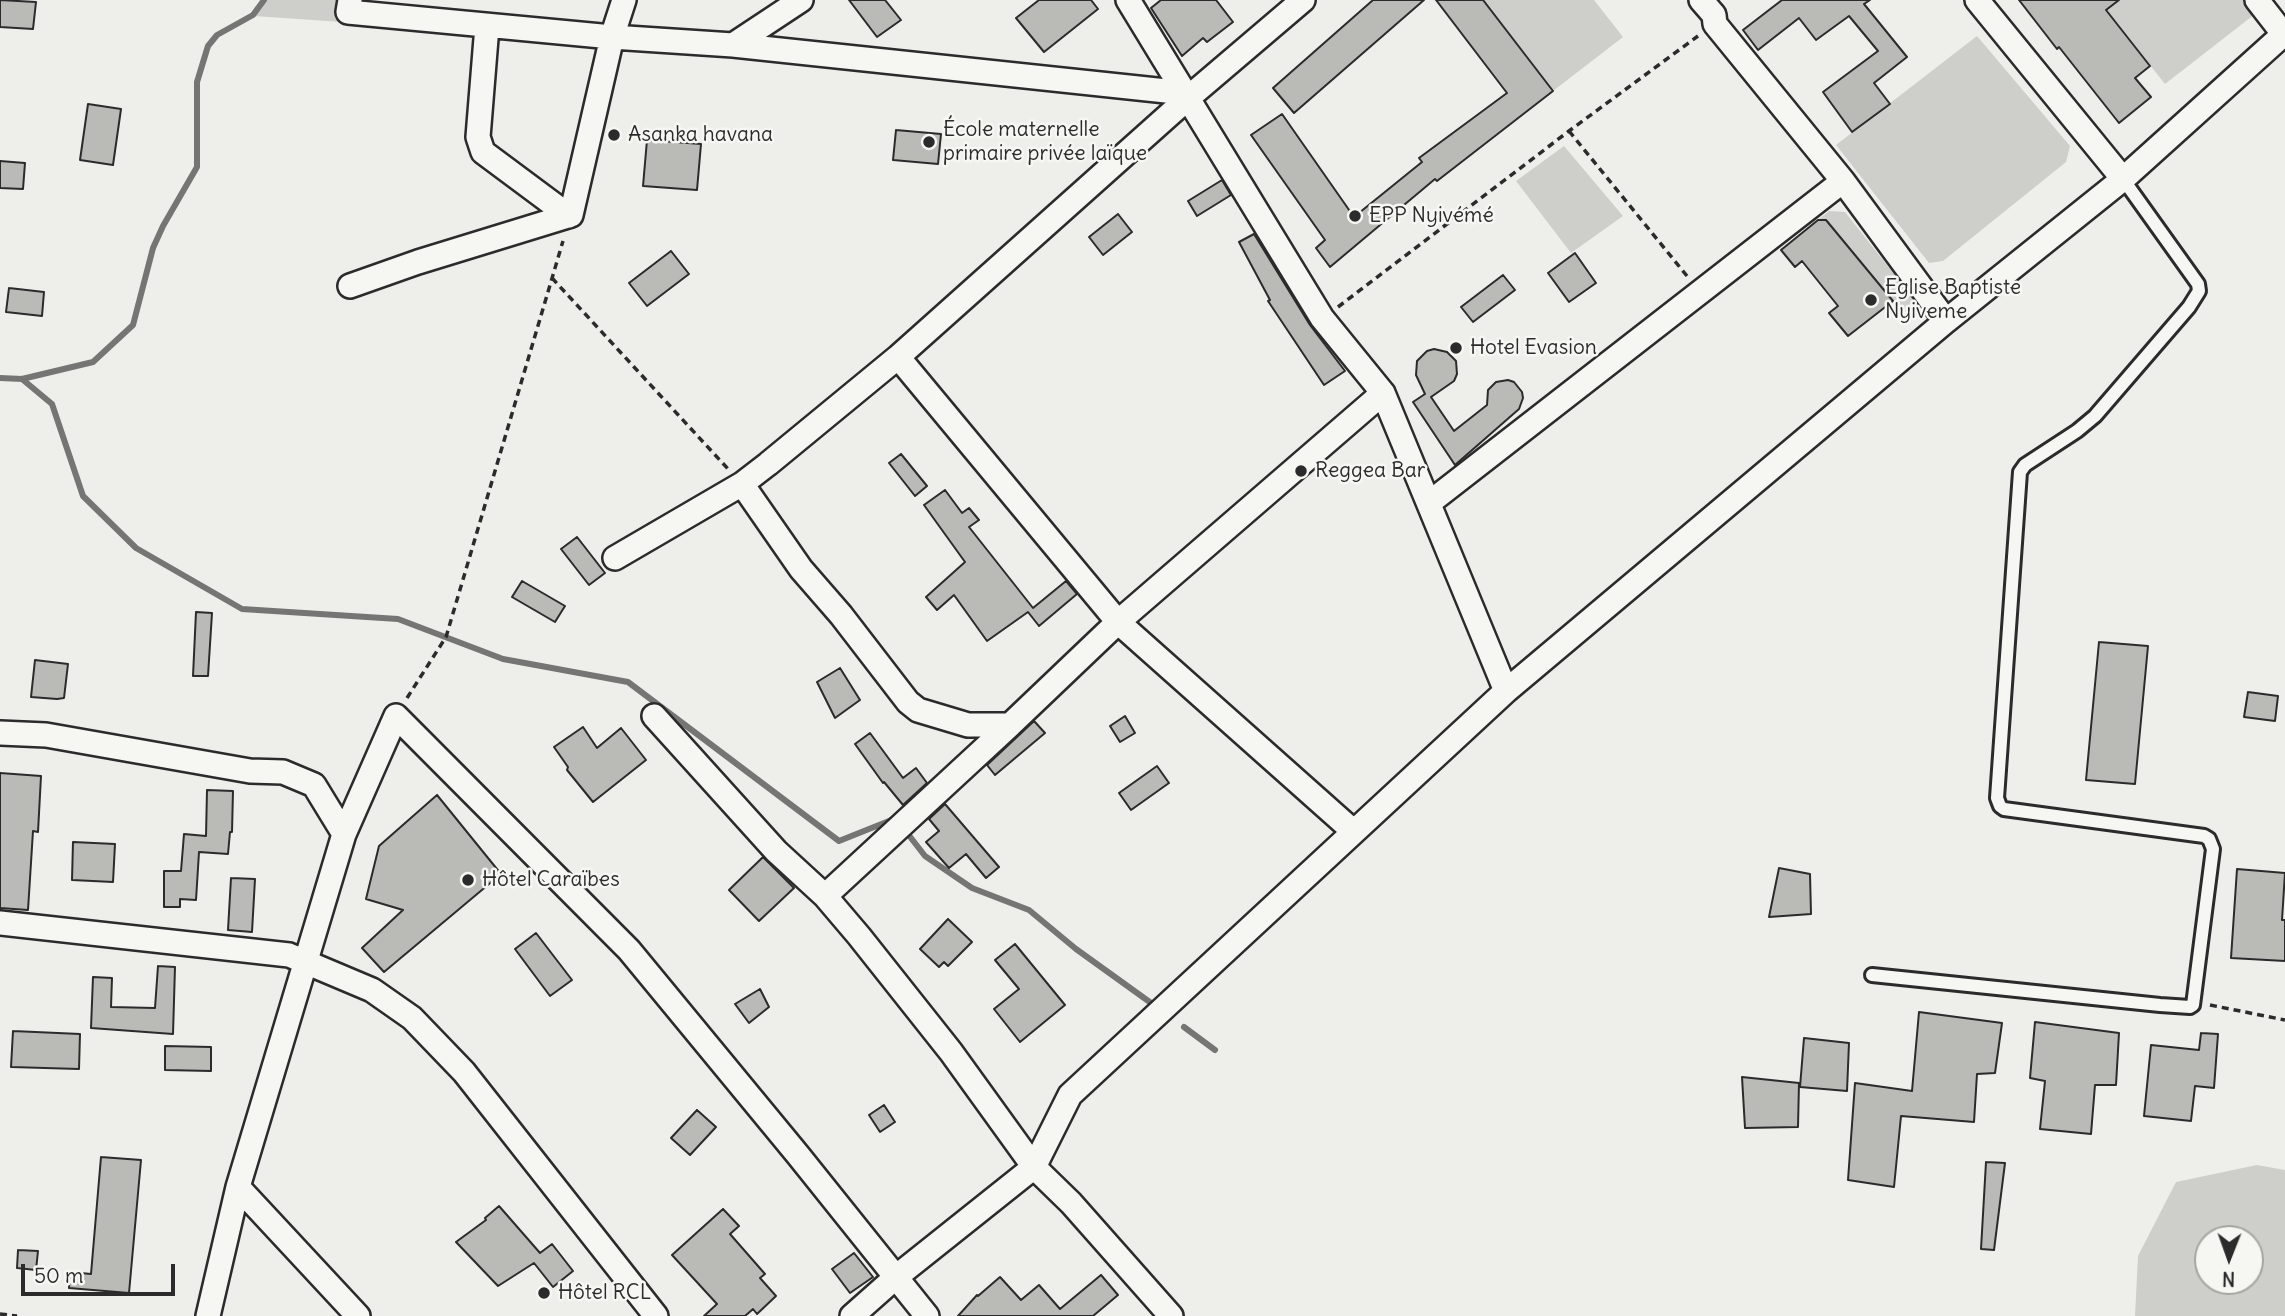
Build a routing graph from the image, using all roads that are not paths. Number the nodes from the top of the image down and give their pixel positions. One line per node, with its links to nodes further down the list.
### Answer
1 (350, 0): 10 (street)
2 (624, 0): 11 (street)
3 (801, 0): 12 (street)
4 (1128, 0): 13 (street)
5 (1303, 0): 13 (street)
6 (1701, 0): 15 (street)
7 (1977, 0): 14 (street)
8 (2257, 0): 9 (street)
9 (2282, 22): 14 (street)
10 (488, 26): 11 (street); 16 (street)
11 (612, 37): 12 (street); 16 (street)
12 (733, 45): 13 (street)
13 (1186, 96): 19 (street); 20 (street)
14 (2123, 179): 18 (street); 34 (lane)
15 (1843, 181): 18 (street); 22 (street)
16 (570, 216): 17 (street)
17 (350, 286)
18 (1946, 321): 25 (street)
19 (898, 357): 21 (street); 24 (street)
20 (1383, 393): 22 (street); 24 (street)
21 (742, 484): 23 (street); 27 (street)
22 (1429, 503): 25 (street)
23 (615, 558)
24 (1118, 622): 27 (street); 29 (street)
25 (1506, 691): 29 (street)
26 (654, 716): 31 (street)
27 (1010, 725): 31 (street)
28 (0, 733): 30 (street)
29 (1353, 831): 35 (street)
30 (344, 834): 33 (street); 37 (street)
31 (825, 896): 35 (street)
32 (0, 923): 33 (street)
33 (306, 962): 36 (street); 40 (street)
34 (1872, 975)
35 (1034, 1167): 37 (street); 43 (street)
36 (238, 1187): 38 (street); 39 (street)
37 (896, 1277): 41 (street); 42 (street)
38 (208, 1316)
39 (358, 1316)
40 (656, 1316)
41 (852, 1316)
42 (927, 1316)
43 (1171, 1316)

